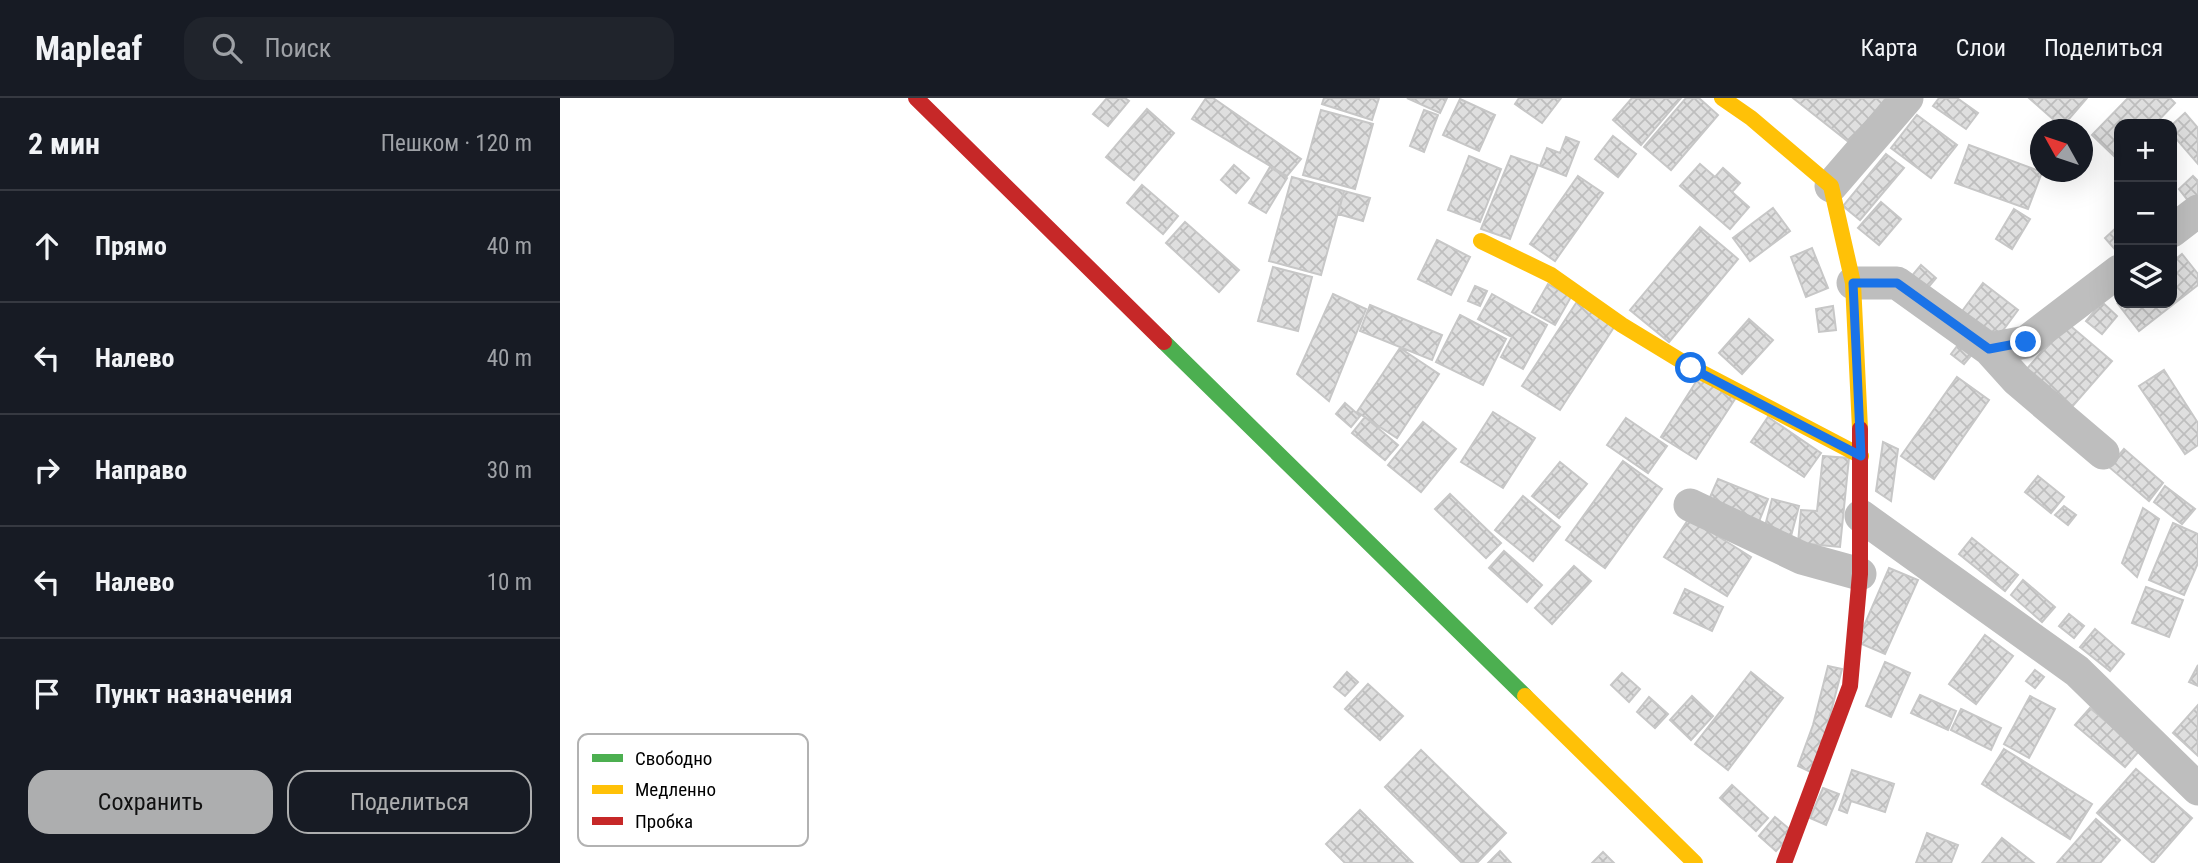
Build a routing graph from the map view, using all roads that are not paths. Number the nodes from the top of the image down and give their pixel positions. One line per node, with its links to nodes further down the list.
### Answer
1 (916, 98): 17 (street)
2 (1722, 98): 4 (street)
3 (1907, 98): 4 (street)
4 (1831, 186): 9 (street)
5 (2198, 211): 6 (street)
6 (2177, 227)
7 (1481, 241): 12 (street)
8 (2114, 275): 10 (street)
9 (1853, 283): 10 (street); 12 (street)
10 (1989, 349): 11 (street)
11 (2103, 453)
12 (1861, 456): 14 (street)
13 (1690, 505): 15 (street)
14 (1861, 516): 15 (street); 16 (street)
15 (1860, 574): 18 (street)
16 (2198, 789)
17 (1695, 863)
18 (1784, 863)

